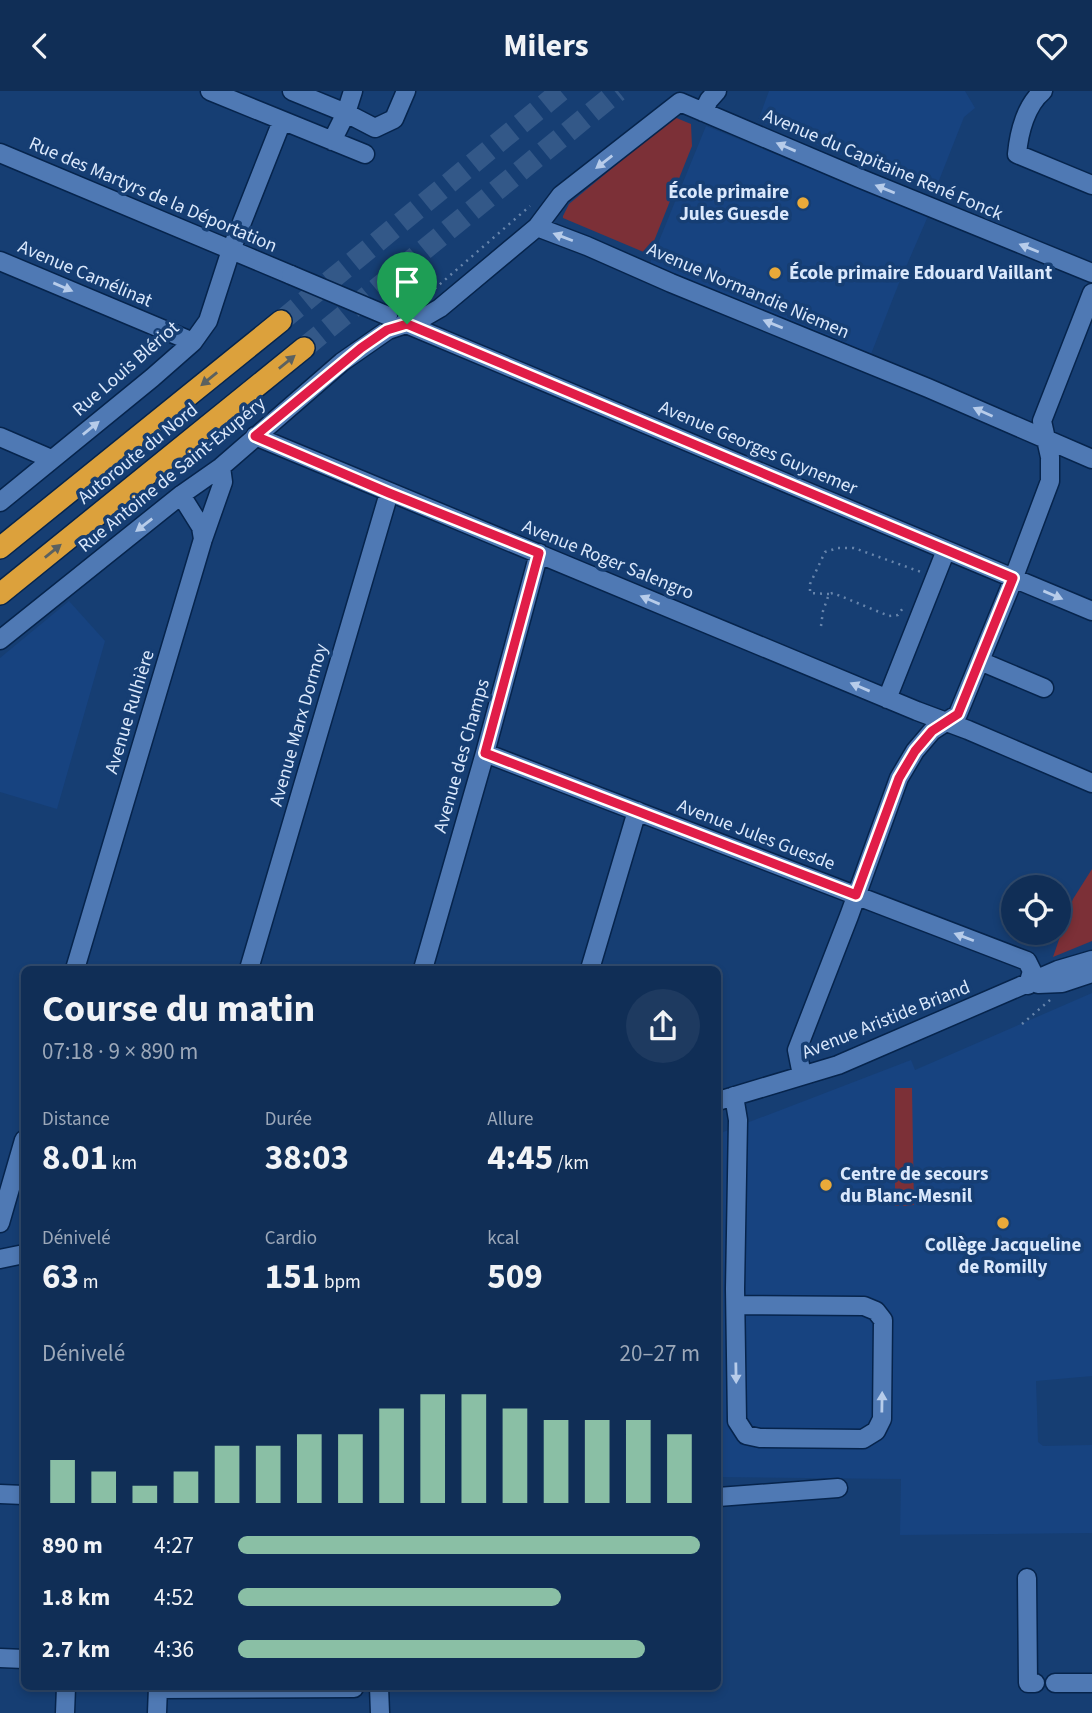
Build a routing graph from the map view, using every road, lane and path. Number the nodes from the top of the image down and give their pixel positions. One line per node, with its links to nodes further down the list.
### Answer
1 (210, 91): 9 (street)
2 (292, 91): 8 (street)
3 (353, 91): 8 (street)
4 (406, 91): 8 (street)
5 (716, 91): 7 (street)
6 (1043, 91): 13 (street)
7 (703, 112): 14 (street, Avenue du Capitaine René Fonck, one-way to 14); 17 (street, Avenue du Capitaine René Fonck, one-way to 7)
8 (346, 113): 10 (street)
9 (282, 121): 10 (street); 15 (street, Rue Louis Blériot)
10 (332, 141): 12 (street)
11 (0, 153): 15 (street, Rue des Martyrs de la Déportation)
12 (365, 154)
13 (1092, 185)
14 (537, 227): 21 (street); 26 (street, Avenue Normandie Niemen, one-way to 14)
15 (231, 250): 19 (street, Rue des Martyrs de la Déportation, bridge); 22 (street, Rue Louis Blériot)
16 (0, 261): 22 (street, Avenue Camélinat, one-way to 22)
17 (1092, 273)
18 (1092, 293): 26 (street)
19 (388, 316): 21 (street, Avenue Georges Guynemer)
20 (281, 321): 34 (highway, Autoroute du Nord, one-way to 34)
21 (407, 324): 24 (street, Rue Antoine de Saint-Exupéry); 35 (street, Avenue Georges Guynemer)
22 (193, 342): 27 (street, Rue Louis Blériot, one-way to 22)
23 (304, 348): 39 (highway, Autoroute du Nord, one-way to 23)
24 (255, 436): 29 (street, Rue Antoine de Saint-Exupéry); 30 (street, Avenue Roger Salengro)
25 (0, 437): 27 (street)
26 (1046, 440): 28 (street, Avenue Normandie Niemen); 38 (street)
27 (51, 459): 32 (street, Rue Louis Blériot)
28 (1092, 459)
29 (221, 467): 31 (street, Rue Antoine de Saint-Exupéry); 33 (street, Avenue Rulhière)
30 (389, 493): 36 (street, Avenue Roger Salengro); 55 (street, Avenue Marx Dormoy)
31 (181, 495): 33 (street); 44 (street, Rue Antoine de Saint-Exupéry, one-way to 44)
32 (0, 502)
33 (204, 539): 54 (street, Avenue Rulhière)
34 (0, 548)
35 (946, 550): 37 (street); 38 (street, Avenue Georges Guynemer)
36 (539, 553): 47 (street, Avenue Roger Salengro, one-way to 36); 49 (street, Avenue des Champs)
37 (935, 578): 40 (path); 41 (street)
38 (1013, 578): 42 (street, Avenue Georges Guynemer, one-way to 42); 45 (street)
39 (0, 594)
40 (829, 594): 41 (path); 43 (path)
41 (924, 607): 47 (street)
42 (1092, 611)
43 (821, 626)
44 (0, 640)
45 (980, 661): 46 (street); 48 (street)
46 (1044, 688)
47 (887, 699): 48 (street, Avenue Roger Salengro)
48 (946, 723): 50 (street, Avenue Roger Salengro); 52 (street)
49 (485, 753): 51 (street, Avenue Jules Guesde); 56 (street, Avenue des Champs)
50 (1092, 783)
51 (636, 811): 52 (street, Avenue Jules Guesde); 57 (street)
52 (856, 895): 60 (street, Avenue Jules Guesde, one-way to 52); 62 (street)
53 (1092, 960): 60 (street, Avenue Aristide Briand)
54 (76, 966)
55 (250, 966)
56 (424, 966)
57 (591, 966)
58 (1092, 973): 59 (street, Avenue Aristide Briand)
59 (1062, 983): 60 (street, Avenue Aristide Briand); 61 (path)
60 (1028, 985): 62 (street, Avenue Aristide Briand)
61 (1022, 1024)
62 (802, 1075): 63 (street, Avenue Aristide Briand)
63 (726, 1099): 68 (street)
64 (21, 1150): 65 (street)
65 (0, 1223)
66 (21, 1255): 67 (street)
67 (0, 1259)
68 (736, 1305): 68 (street, one-way to 68)
69 (838, 1488): 72 (street)
70 (0, 1494): 71 (street)
71 (21, 1495)
72 (721, 1497)
73 (1027, 1578): 76 (street)
74 (0, 1658): 75 (street)
75 (21, 1659)
76 (1035, 1683)
77 (1055, 1683): 78 (street)
78 (1092, 1683)
79 (66, 1690): 82 (street)
80 (158, 1690): 83 (street)
81 (379, 1690): 84 (street)
82 (65, 1713)
83 (157, 1713)
84 (380, 1713)

